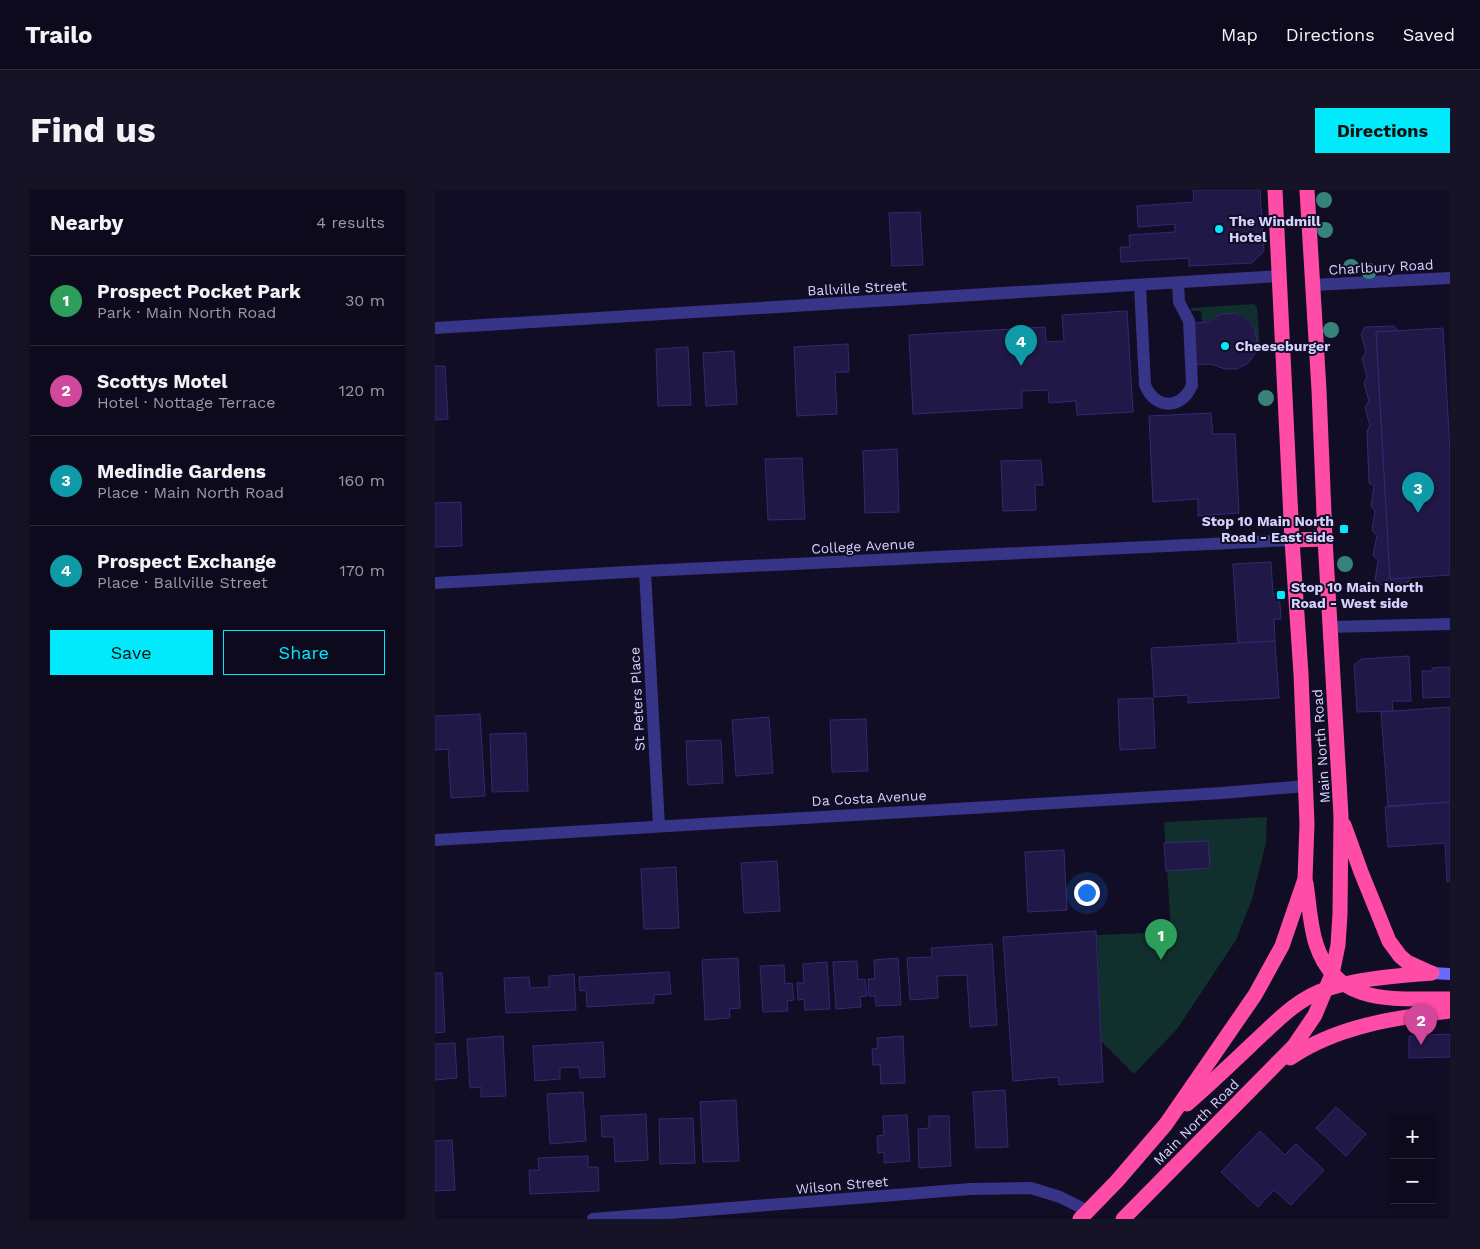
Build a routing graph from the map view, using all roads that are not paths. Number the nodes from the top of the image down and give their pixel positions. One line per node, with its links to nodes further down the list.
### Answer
1 (1275, 190): 3 (highway, Main North Road)
2 (1307, 190): 6 (highway, Main North Road)
3 (1280, 276): 5 (street, Ballville Street); 10 (highway, Main North Road)
4 (1450, 278): 6 (street, Charlbury Road)
5 (1178, 284): 7 (street, Ballville Street); 7 (street)
6 (1313, 285): 9 (highway, Main North Road)
7 (1140, 286): 8 (street, Ballville Street)
8 (435, 328)
9 (1325, 539): 10 (highway); 14 (highway, Main North Road)
10 (1292, 540): 11 (street, College Avenue); 15 (highway, Main North Road)
11 (645, 571): 12 (street, College Avenue); 17 (street, St Peters Place)
12 (435, 583)
13 (1450, 624): 14 (street)
14 (1329, 627): 16 (highway, Main North Road)
15 (1306, 786): 17 (street, Da Costa Avenue); 19 (highway, Main North Road)
16 (1341, 816): 20 (highway); 21 (highway, Main North Road)
17 (659, 826): 18 (street, Da Costa Avenue)
18 (435, 840)
19 (1305, 879): 21 (highway); 28 (highway, Main North Road)
20 (1432, 973): 22 (main road); 23 (highway)
21 (1332, 974): 23 (highway); 24 (highway, Main North Road)
22 (1450, 974)
23 (1344, 984): 24 (highway); 25 (highway)
24 (1327, 989): 27 (highway, Main North Road); 28 (highway)
25 (1450, 999)
26 (1450, 1011): 27 (highway)
27 (1268, 1073): 33 (highway, Main North Road)
28 (1166, 1124): 30 (highway, Main North Road)
29 (766, 1206): 30 (street, Wilson Street); 31 (street, Wilson Street); 32 (street)
30 (1084, 1215)
31 (593, 1219)
32 (754, 1219)
33 (1123, 1219)

